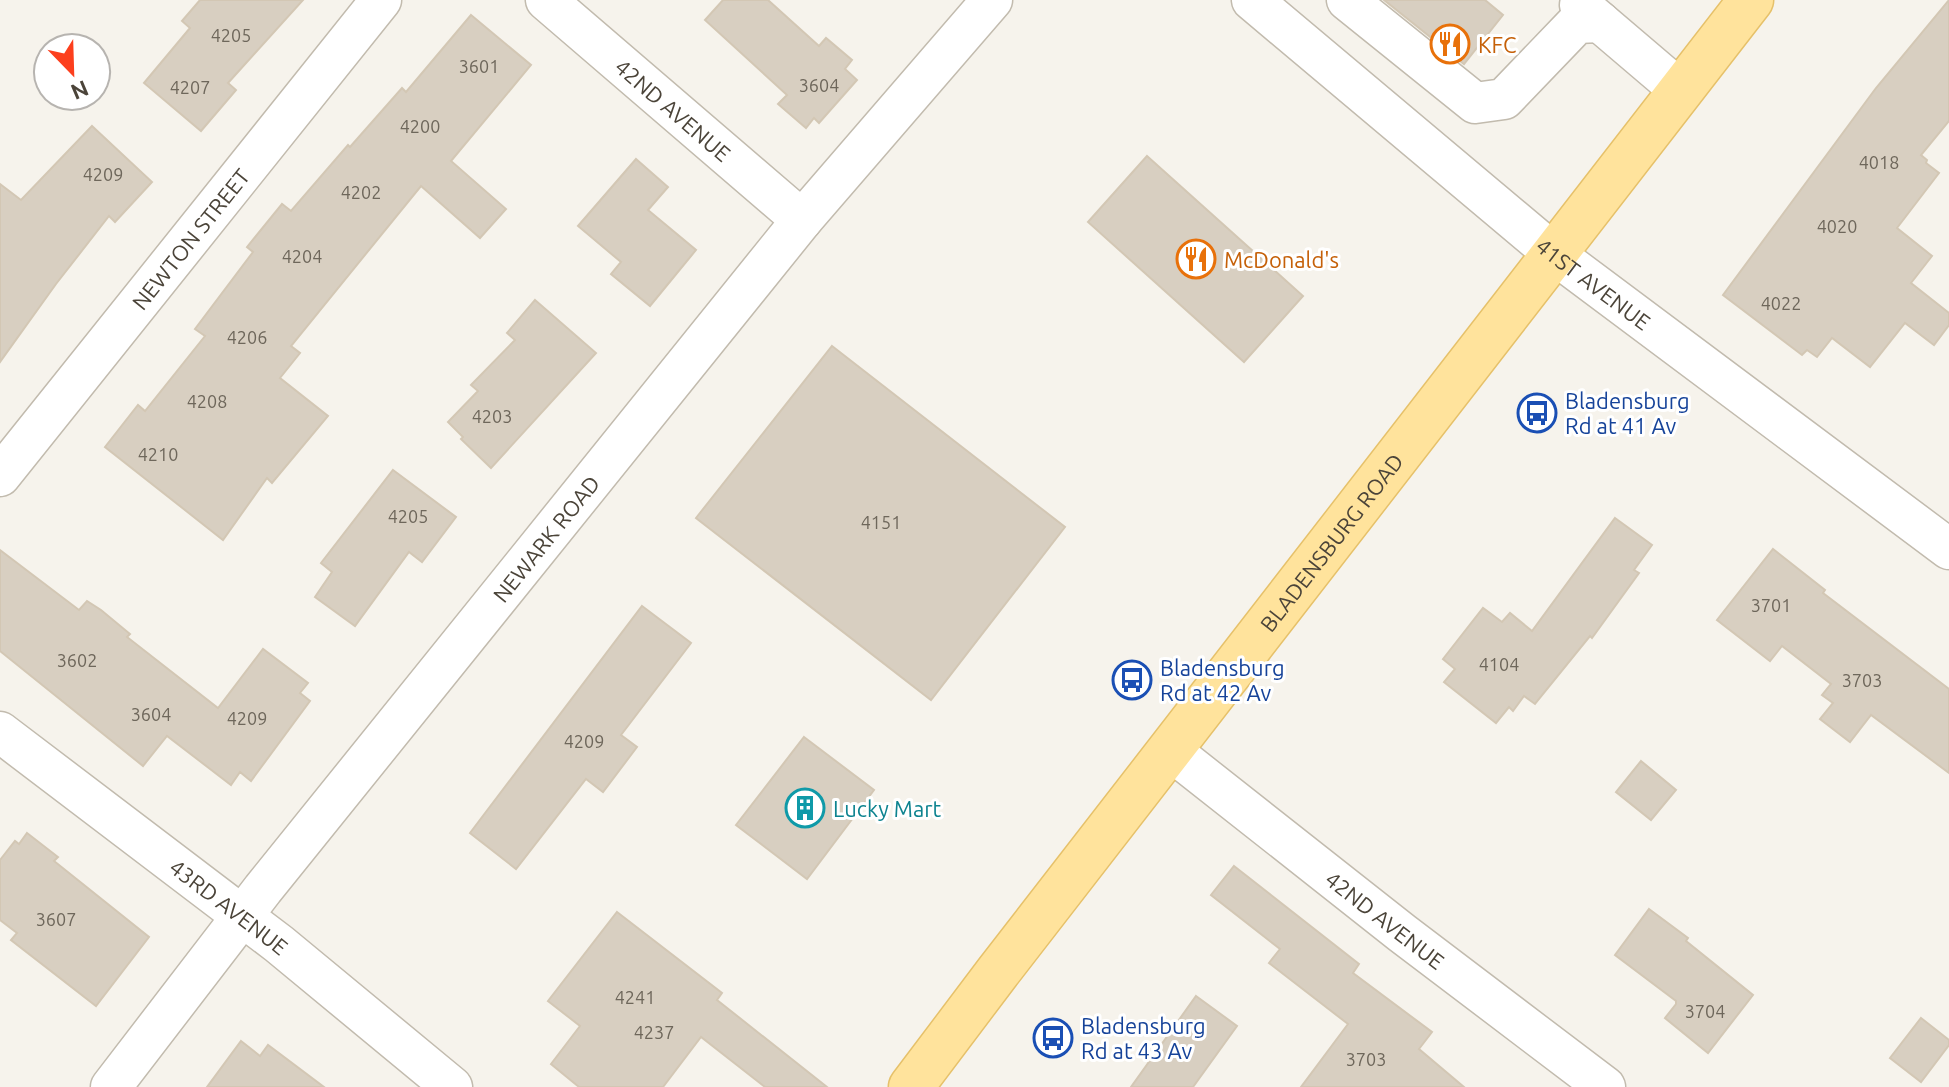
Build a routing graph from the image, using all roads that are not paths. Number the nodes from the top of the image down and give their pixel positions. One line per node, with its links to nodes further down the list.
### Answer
1 (381, 0): 11 (street, NEWTON STREET)
2 (546, 0): 9 (street, 42ND AVENUE)
3 (992, 0): 9 (street, NEWARK ROAD)
4 (1252, 0): 10 (street, 41ST AVENUE)
5 (1347, 0): 7 (street)
6 (1751, 0): 8 (main road, BLADENSBURG ROAD)
7 (1587, 11): 8 (street)
8 (1681, 91): 10 (main road, BLADENSBURG ROAD)
9 (802, 220): 15 (street, NEWARK ROAD)
10 (1553, 253): 12 (street, 41ST AVENUE); 14 (main road, BLADENSBURG ROAD)
11 (0, 476)
12 (1949, 549)
13 (0, 732): 15 (street, 43RD AVENUE)
14 (1170, 750): 18 (main road, BLADENSBURG ROAD); 19 (street, 42ND AVENUE)
15 (241, 917): 16 (street, NEWARK ROAD); 17 (street, 43RD AVENUE)
16 (111, 1087)
17 (452, 1087)
18 (911, 1087)
19 (1605, 1087)

